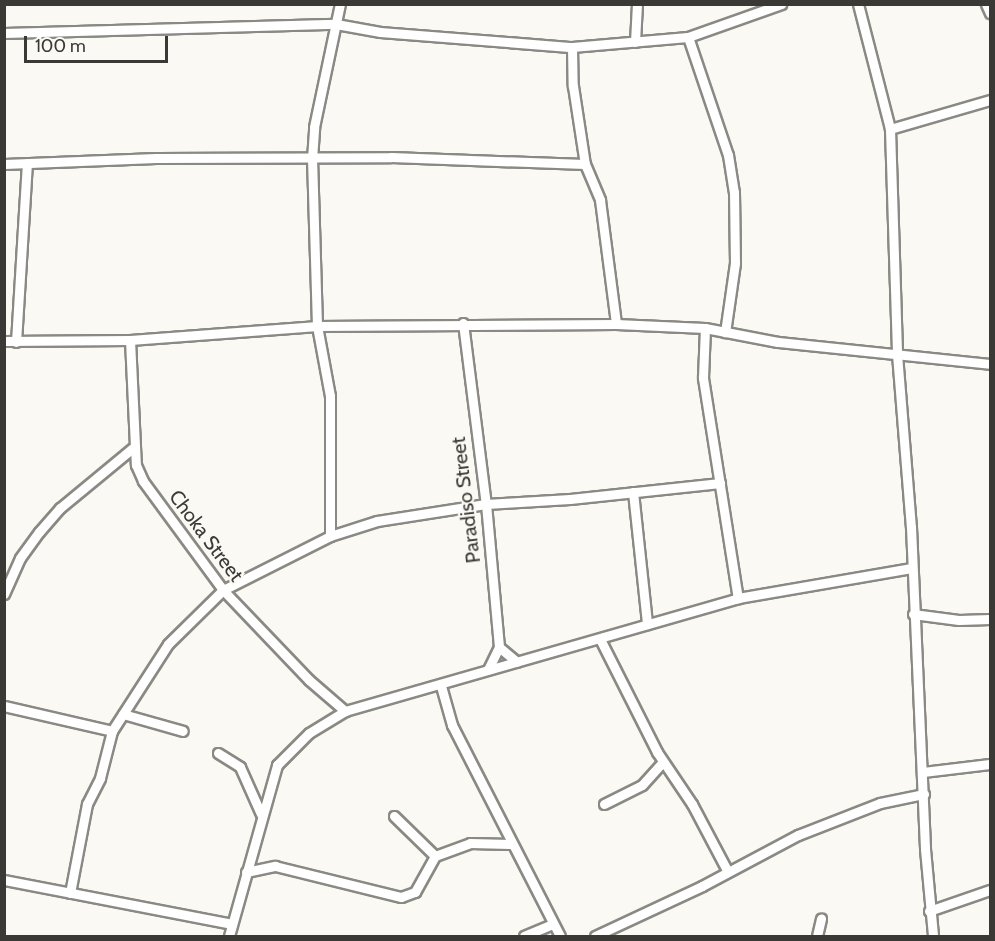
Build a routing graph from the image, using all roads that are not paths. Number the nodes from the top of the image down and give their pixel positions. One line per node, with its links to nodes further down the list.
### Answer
1 (340, 4): 7 (street)
2 (637, 4): 10 (street)
3 (781, 4): 9 (street)
4 (858, 4): 13 (street)
5 (986, 4): 6 (street)
6 (990, 13)
7 (336, 24): 8 (street); 11 (street); 14 (street)
8 (4, 33)
9 (688, 37): 10 (street); 22 (street)
10 (635, 42): 11 (street)
11 (572, 47): 17 (street)
12 (990, 100): 13 (street)
13 (890, 129): 26 (street)
14 (312, 159): 15 (street); 17 (street); 20 (street)
15 (27, 163): 16 (street); 25 (street)
16 (4, 164)
17 (585, 164): 19 (street)
18 (463, 323): 19 (street); 20 (street); 31 (street, Paradiso Street)
19 (616, 324): 21 (street)
20 (316, 326): 23 (street); 32 (street)
21 (705, 328): 22 (street); 29 (street)
22 (725, 332): 26 (street)
23 (130, 340): 25 (street); 28 (street, Choka Street)
24 (4, 342): 25 (street)
25 (16, 342)
26 (897, 354): 27 (street); 33 (street)
27 (990, 364)
28 (134, 447): 34 (street, Choka Street); 35 (street)
29 (720, 483): 30 (street); 36 (street)
30 (633, 492): 31 (street); 39 (street)
31 (486, 504): 32 (street); 41 (street, Paradiso Street)
32 (330, 536): 34 (street)
33 (911, 568): 36 (street); 37 (street)
34 (222, 590): 46 (street, Choka Street); 47 (street)
35 (4, 594)
36 (738, 598): 39 (street)
37 (913, 614): 38 (street); 53 (street)
38 (990, 619)
39 (646, 624): 40 (street)
40 (600, 639): 42 (street); 51 (street)
41 (499, 647): 42 (street); 43 (street)
42 (517, 662): 43 (street)
43 (488, 670): 44 (street)
44 (441, 686): 46 (street); 58 (street)
45 (4, 706): 48 (street)
46 (345, 711): 56 (street)
47 (123, 714): 48 (street); 49 (street)
48 (112, 731): 64 (street)
49 (183, 731)
50 (218, 753): 56 (street)
51 (663, 762): 55 (street); 60 (street)
52 (990, 764): 53 (street)
53 (923, 772): 54 (street)
54 (924, 794): 60 (street); 65 (street)
55 (604, 804)
56 (262, 816): 61 (street)
57 (394, 816): 59 (street)
58 (510, 844): 59 (street); 68 (street)
59 (435, 856): 61 (street)
60 (727, 870): 72 (street)
61 (246, 872): 67 (street)
62 (4, 880): 64 (street)
63 (990, 890): 65 (street)
64 (70, 893): 67 (street)
65 (929, 911): 74 (street)
66 (821, 918): 73 (street)
67 (232, 924): 69 (street)
68 (552, 924): 70 (street); 71 (street)
69 (229, 936)
70 (524, 936)
71 (560, 936)
72 (595, 936)
73 (817, 936)
74 (933, 936)

